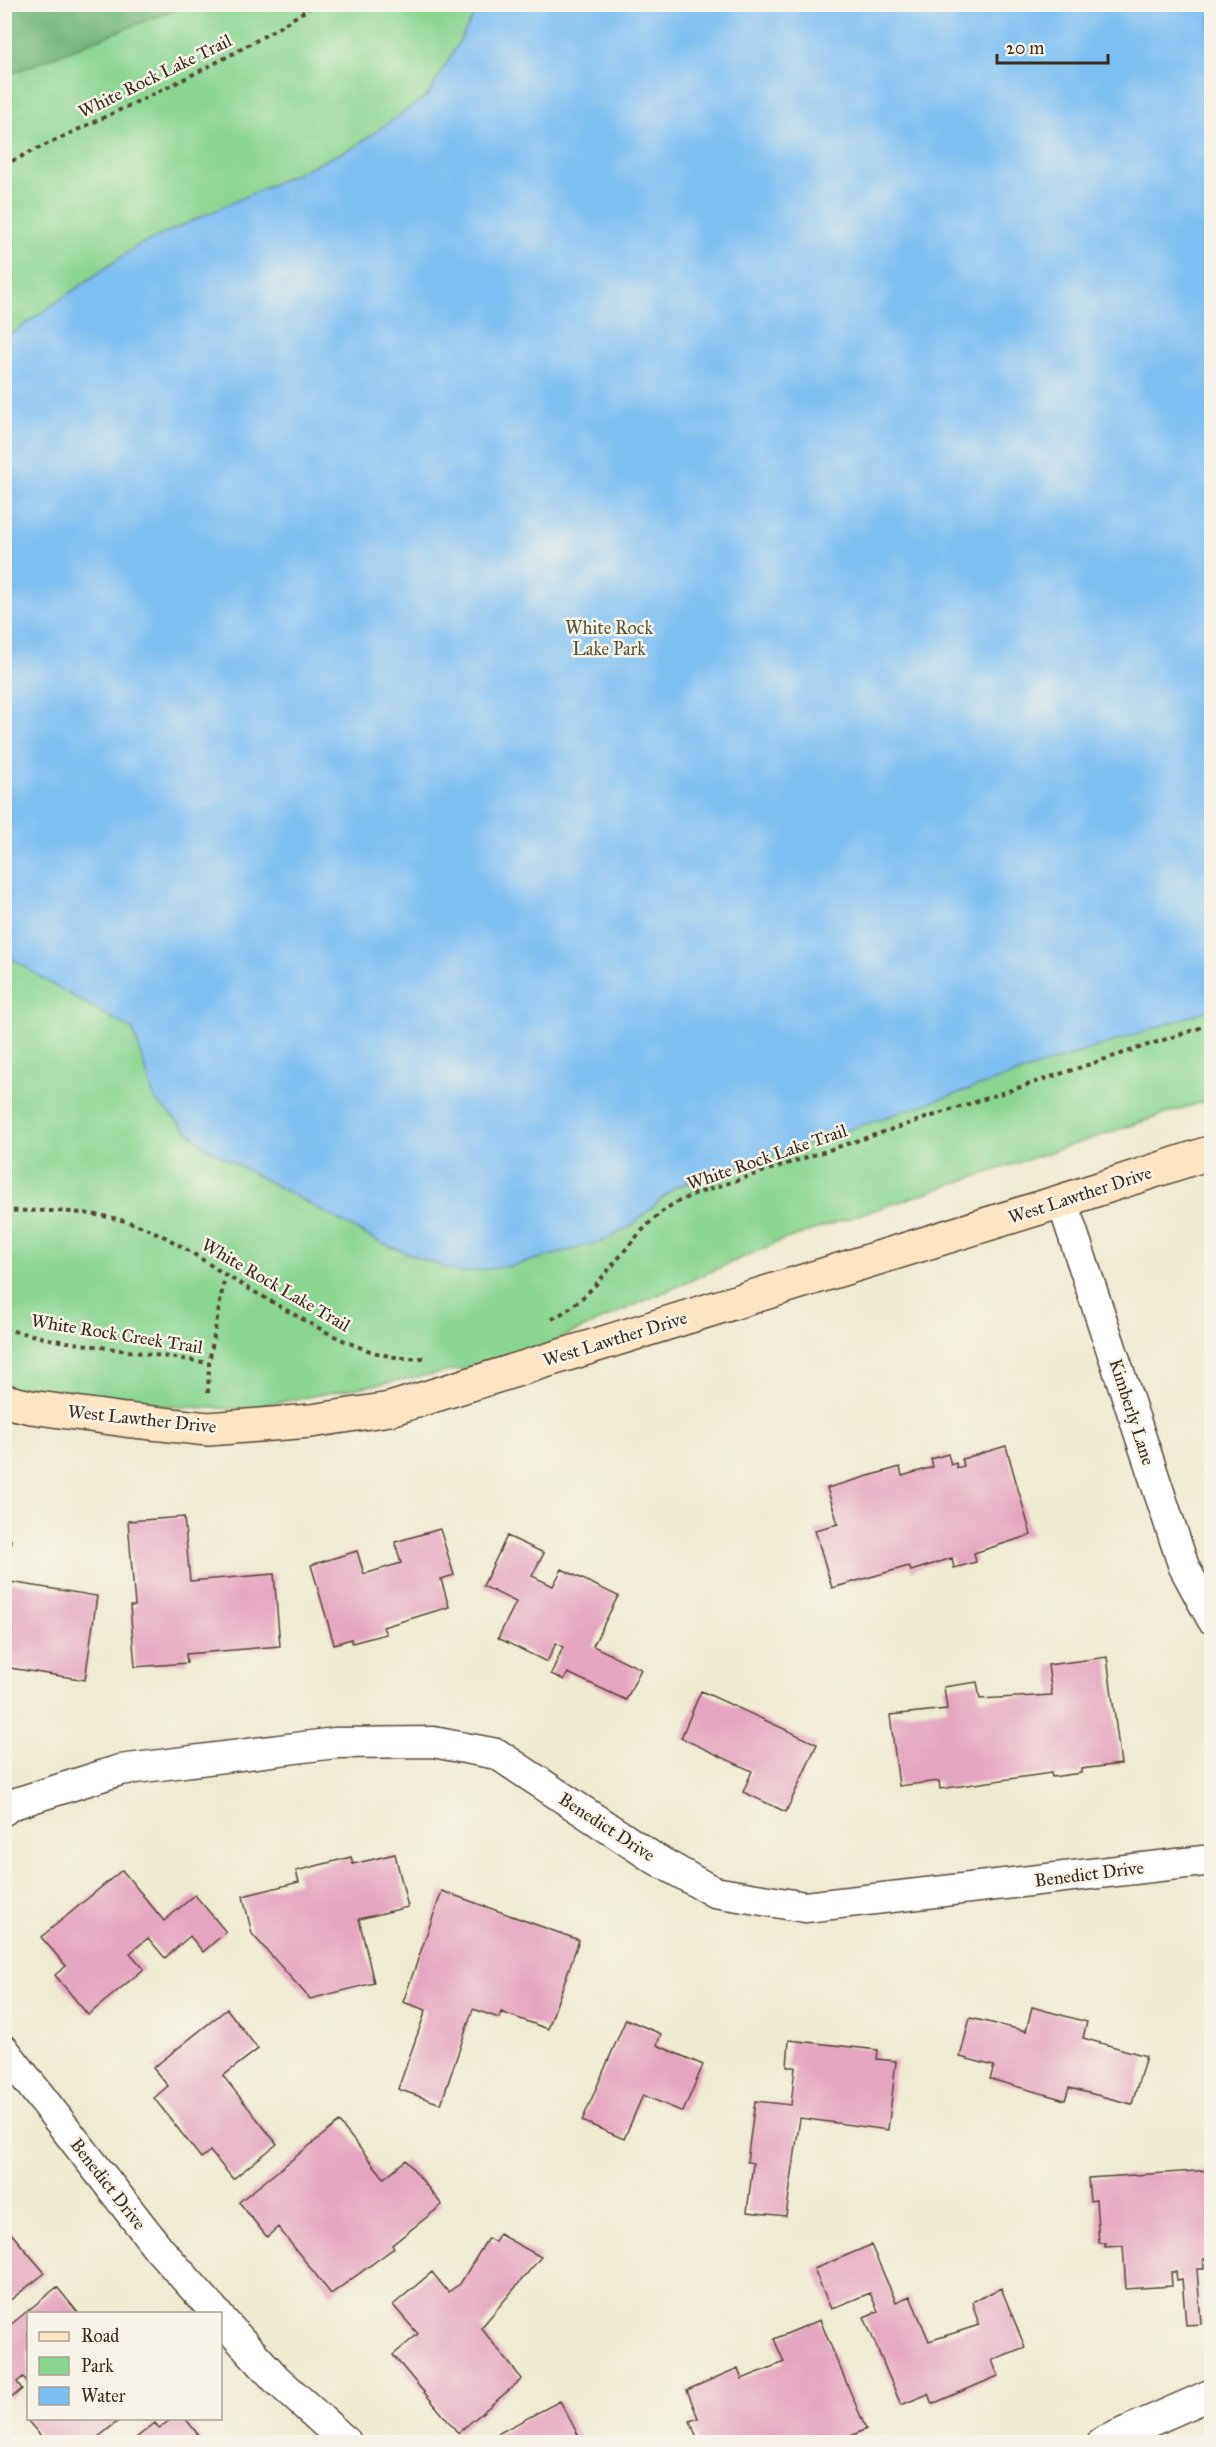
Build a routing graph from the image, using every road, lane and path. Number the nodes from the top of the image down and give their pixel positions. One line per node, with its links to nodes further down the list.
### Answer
1 (315, 4): 2 (path, White Rock Lake Trail)
2 (4, 165)
3 (1212, 1024): 8 (path, White Rock Lake Trail)
4 (1212, 1152): 5 (street, West Lawther Drive)
5 (1062, 1202): 11 (street, West Lawther Drive); 12 (street, Kimberly Lane)
6 (4, 1211): 7 (path, White Rock Lake Trail)
7 (225, 1275): 9 (path, White Rock Creek Trail); 10 (path, White Rock Lake Trail)
8 (547, 1322)
9 (4, 1329)
10 (430, 1357)
11 (4, 1401)
12 (1212, 1619)
13 (6, 1806): 14 (street, Benedict Drive)
14 (1212, 1860)
15 (4, 2050): 16 (street, Benedict Drive)
16 (216, 2312)
17 (222, 2320): 19 (street)
18 (1212, 2394): 20 (street)
19 (346, 2442)
20 (1103, 2442)

